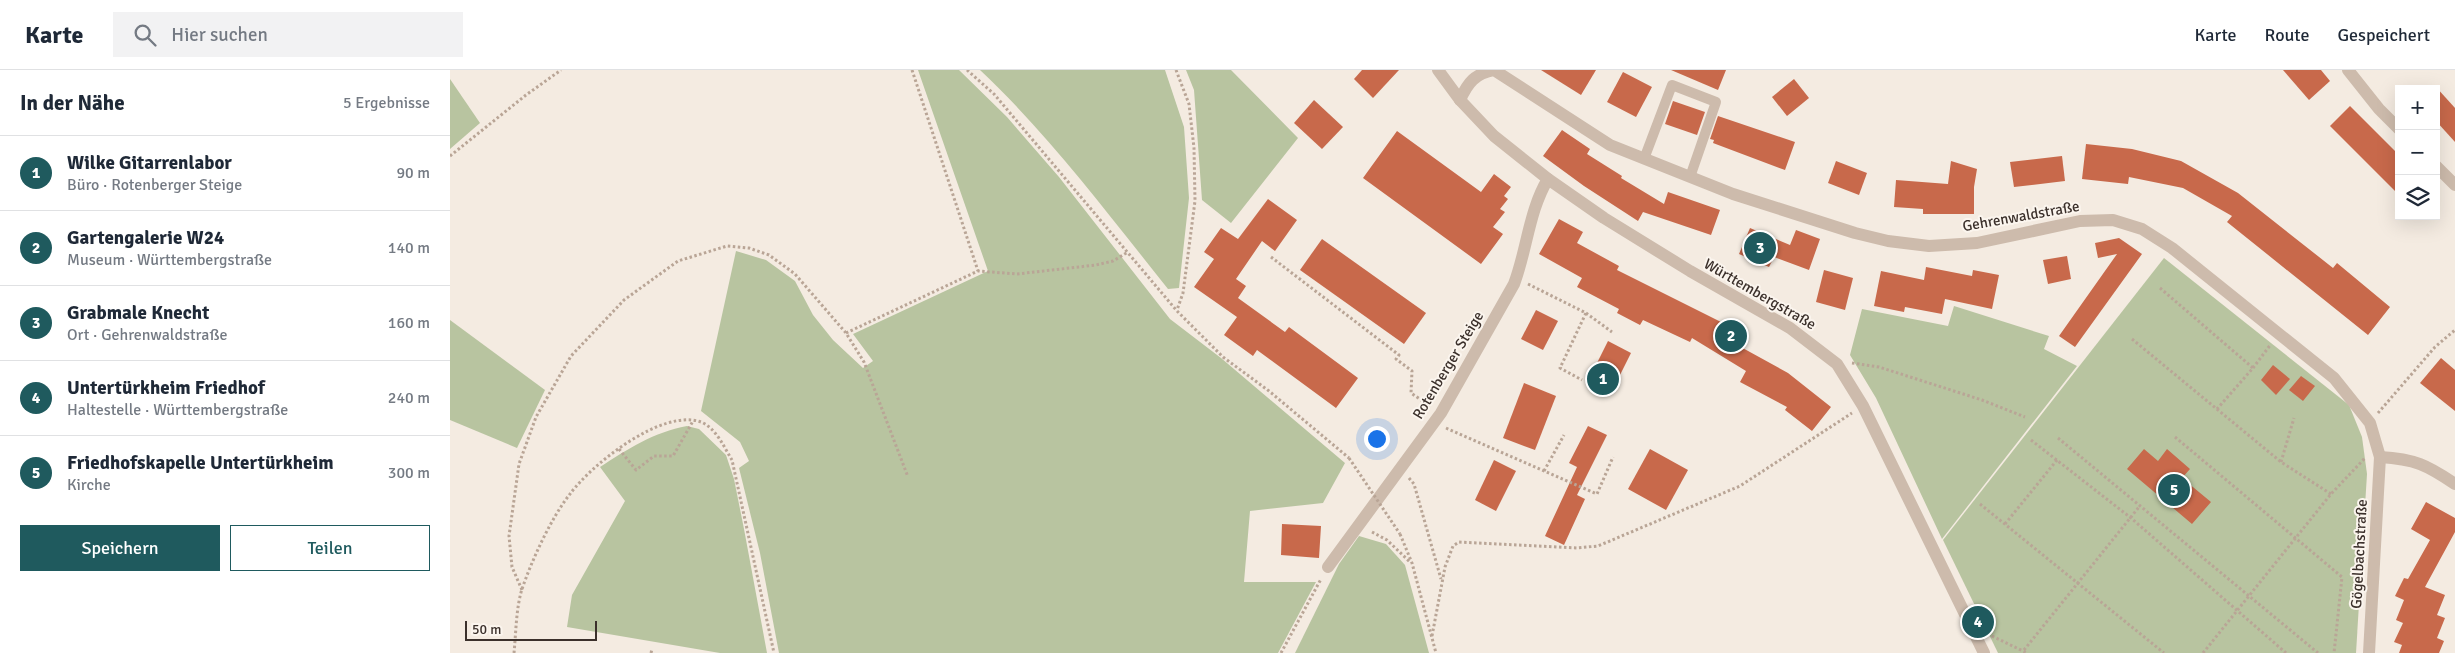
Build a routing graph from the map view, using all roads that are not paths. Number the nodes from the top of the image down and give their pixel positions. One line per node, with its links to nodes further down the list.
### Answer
1 (1438, 70): 3 (street, Württembergstraße)
2 (2348, 70): 4 (street)
3 (1460, 100): 5 (street, Gehrenwaldstraße); 8 (street, Württembergstraße)
4 (2395, 125)
5 (1644, 159): 7 (street, Gehrenwaldstraße); 7 (lane)
6 (2440, 170): 9 (street)
7 (1690, 177): 10 (street, Gehrenwaldstraße)
8 (1548, 179): 12 (street, Rotenberger Steige); 13 (street, Württembergstraße)
9 (2455, 185)
10 (2379, 452): 11 (street); 14 (street, Gögelbachstraße)
11 (2455, 484)
12 (1328, 567)
13 (1984, 653)
14 (2369, 653)

